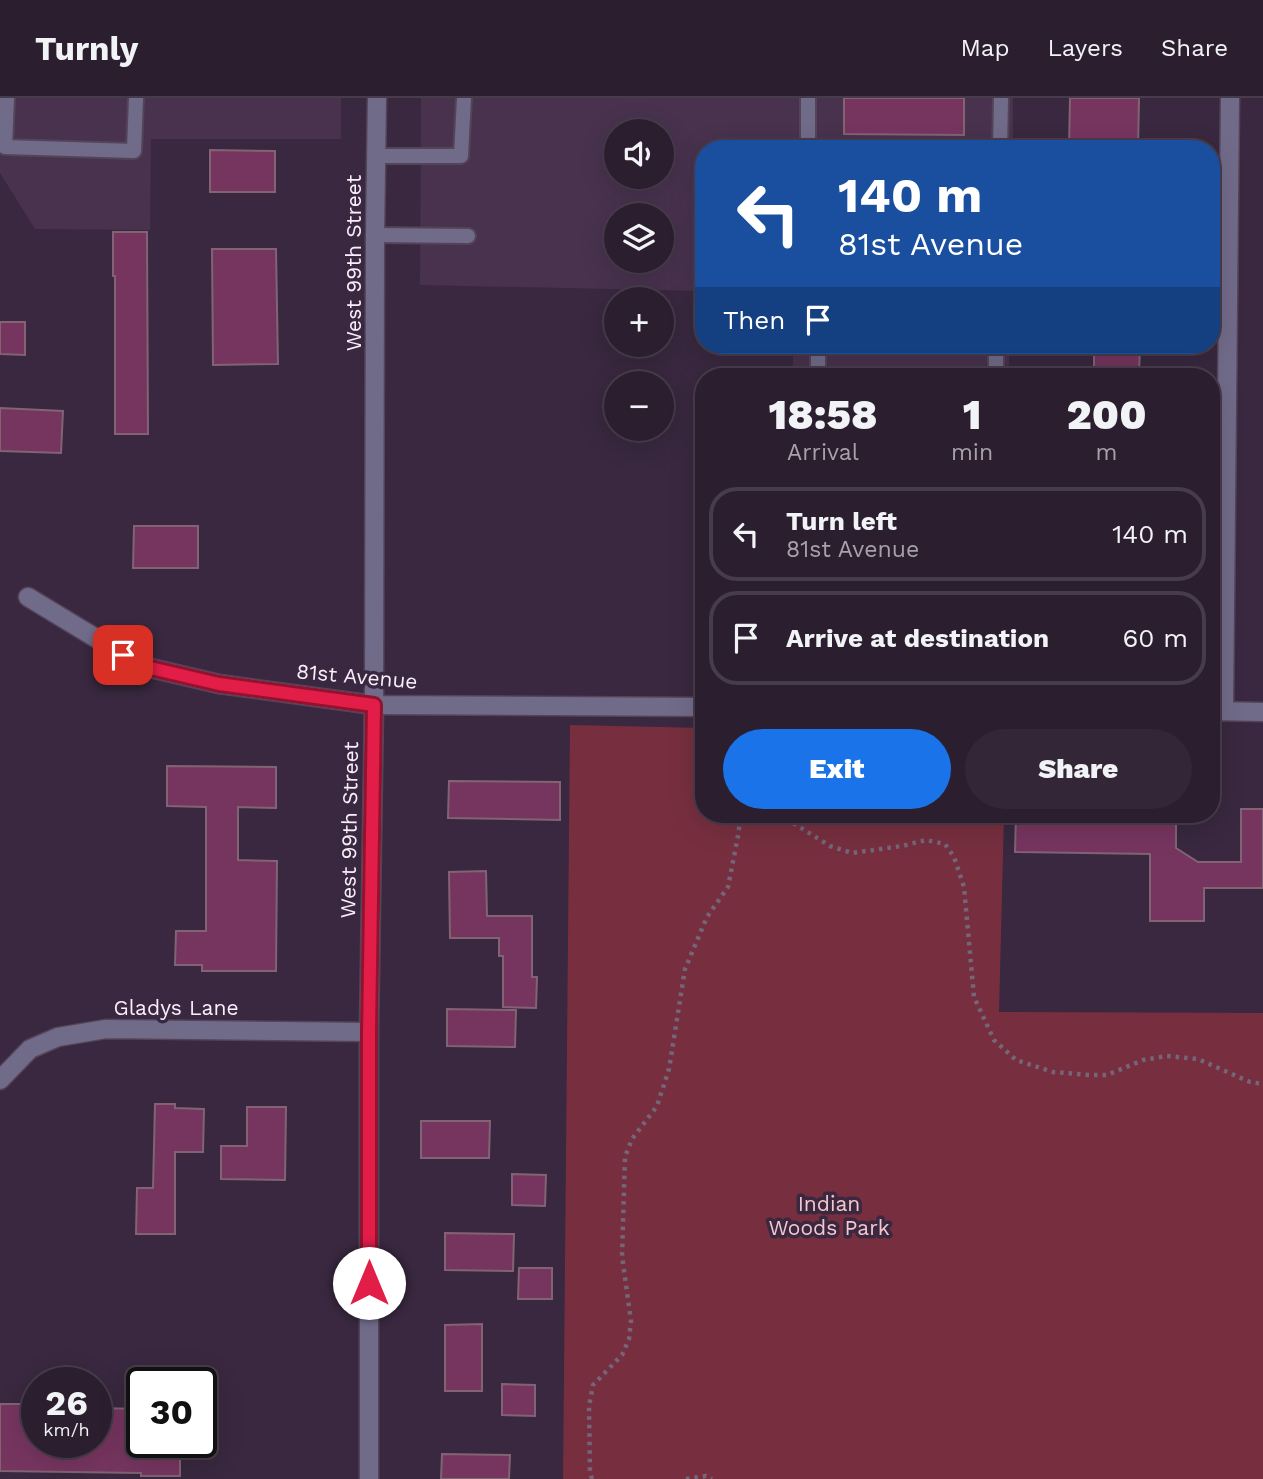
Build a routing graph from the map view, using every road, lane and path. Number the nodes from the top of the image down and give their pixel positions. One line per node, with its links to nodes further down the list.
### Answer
1 (7, 98): 2 (lane)
2 (136, 98)
3 (377, 98): 10 (street, West 99th Street)
4 (464, 98): 10 (lane)
5 (808, 98): 8 (lane)
6 (1001, 98): 9 (lane)
7 (1230, 98): 14 (street)
8 (808, 140)
9 (1000, 140)
10 (376, 156): 11 (street, West 99th Street)
11 (375, 235): 12 (lane); 15 (street, West 99th Street)
12 (468, 236)
13 (28, 597): 15 (street, 81st Avenue)
14 (1220, 609)
15 (374, 705): 16 (street, 81st Avenue); 21 (street, West 99th Street)
16 (695, 707)
17 (1220, 711): 18 (street)
18 (1263, 712)
19 (740, 823): 25 (path)
20 (793, 823): 23 (path)
21 (369, 1032): 22 (street, Gladys Lane); 24 (street, West 99th Street)
22 (0, 1080)
23 (1263, 1084)
24 (369, 1479)
25 (592, 1479)
26 (686, 1479): 27 (path)
27 (712, 1479)

